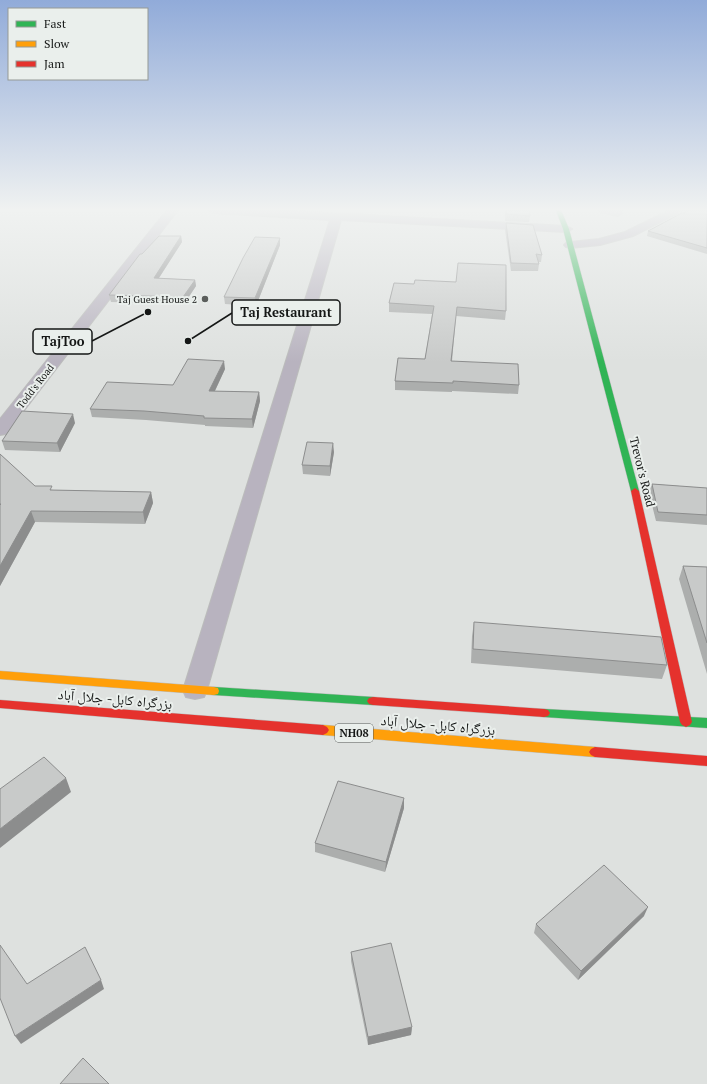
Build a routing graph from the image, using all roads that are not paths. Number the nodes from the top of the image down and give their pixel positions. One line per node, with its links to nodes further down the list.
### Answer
1 (134, 261): 4 (street, Todd's Road)
2 (323, 261): 6 (street)
3 (574, 261): 8 (main road, Trevor's Road)
4 (0, 430)
5 (0, 675): 6 (main road, بزرگراه کابل- جلال آباد)
6 (195, 690): 8 (main road, بزرگراه کابل- جلال آباد)
7 (0, 704): 10 (main road, بزرگراه کابل- جلال آباد / NH08)
8 (686, 722): 9 (main road, بزرگراه کابل- جلال آباد)
9 (707, 723)
10 (707, 761)

